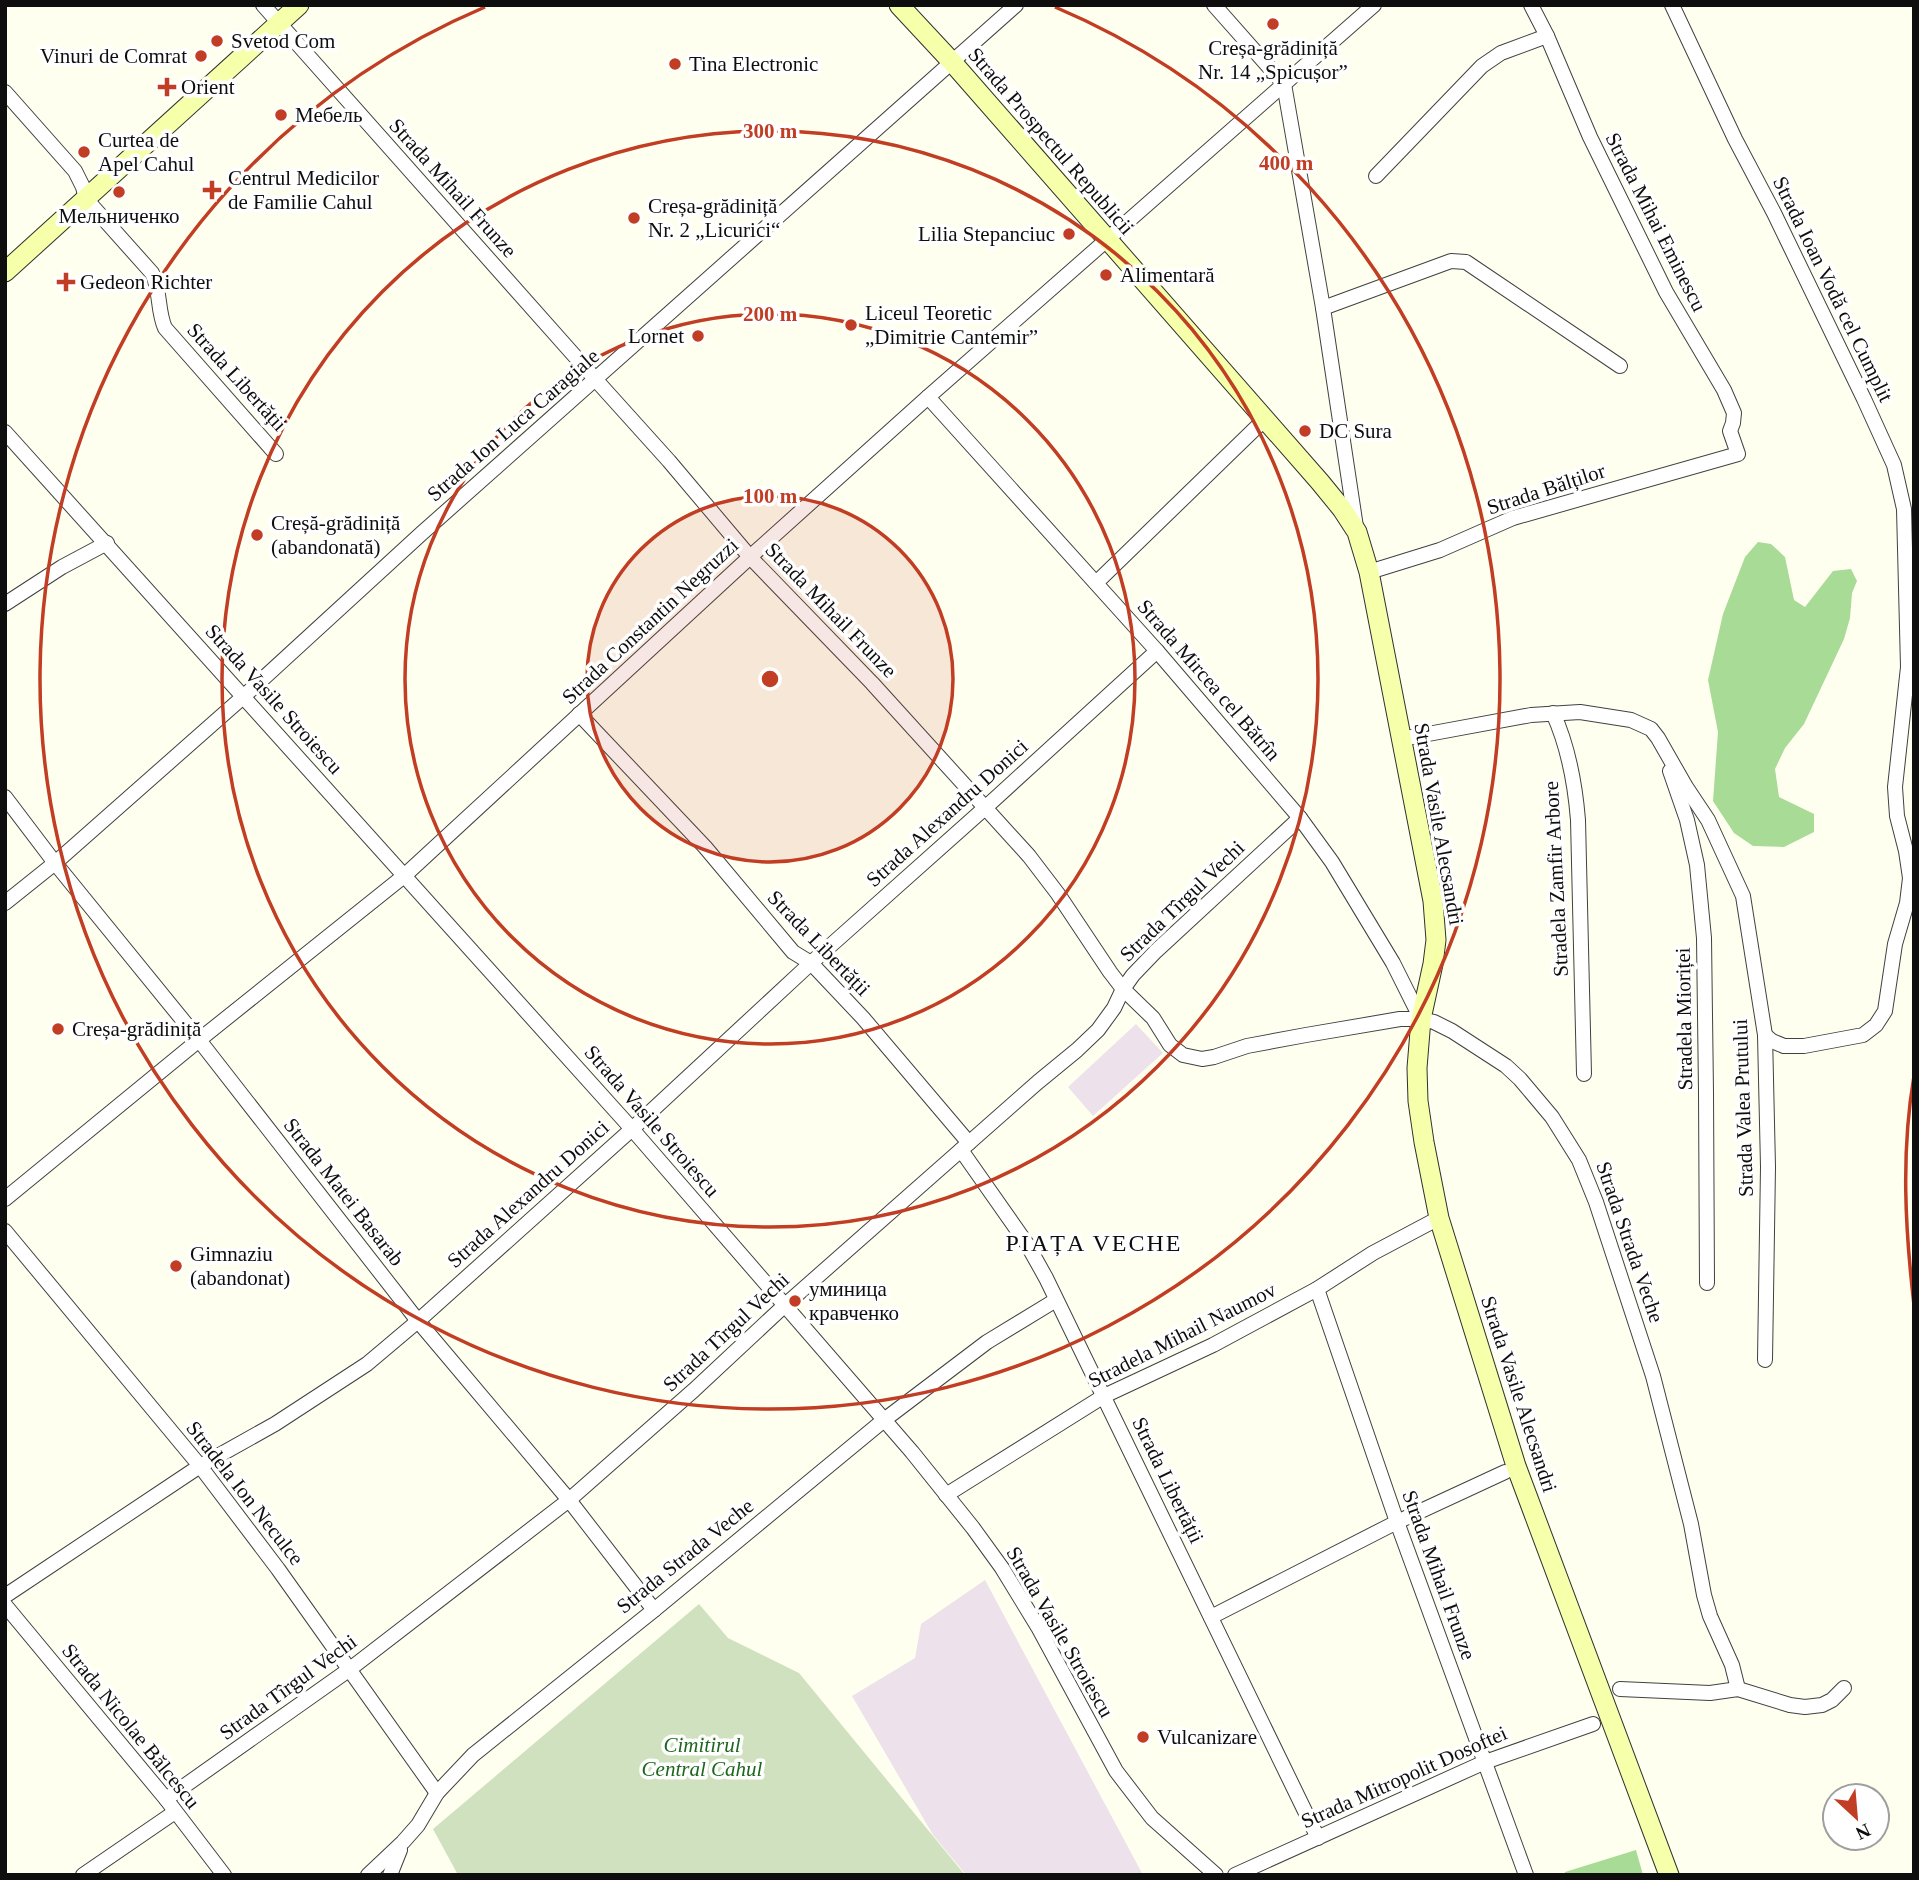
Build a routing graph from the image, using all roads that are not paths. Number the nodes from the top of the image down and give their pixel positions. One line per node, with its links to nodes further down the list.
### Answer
1 (263, 5): 9 (street, Strada Mihail Frunze)
2 (299, 5): 9 (main road)
3 (899, 5): 11 (main road, Strada Prospectul Republicii)
4 (1016, 5): 11 (street, Strada Ion Luca Caragiale)
5 (1214, 5): 12 (street)
6 (1374, 5): 12 (street, Strada Constantin Negruzzi)
7 (1531, 5): 10 (street, Strada Mihai Eminescu)
8 (1672, 5): 47 (street, Strada Ioan Vodă cel Cumplit)
9 (279, 23): 15 (main road); 20 (street, Strada Mihail Frunze)
10 (1547, 36): 14 (street); 25 (street, Strada Mihai Eminescu)
11 (952, 62): 16 (main road, Strada Prospectul Republicii); 20 (street, Strada Ion Luca Caragiale)
12 (1283, 84): 16 (street, Strada Constantin Negruzzi); 18 (street, Strada Vasile Alecsandri)
13 (5, 92): 15 (street, Strada Libertății)
14 (1376, 176)
15 (86, 199): 17 (main road); 24 (street, Strada Libertății)
16 (1106, 239): 21 (street, Strada Constantin Negruzzi); 22 (main road, Strada Prospectul Republicii)
17 (5, 272)
18 (1323, 308): 19 (street); 26 (street, Strada Vasile Alecsandri)
19 (1620, 366)
20 (596, 380): 28 (street, Strada Mihail Frunze); 33 (street, Strada Ion Luca Caragiale)
21 (928, 397): 28 (street, Strada Constantin Negruzzi); 30 (street, Strada Mircea cel Bătrîn)
22 (1265, 419): 26 (main road, Strada Prospectul Republicii); 30 (street)
23 (5, 432): 27 (street, Strada Vasile Stroiescu)
24 (276, 454)
25 (1738, 454): 29 (street, Strada Bălților)
26 (1357, 532): 29 (main road, Strada Vasile Alecsandri)
27 (107, 543): 31 (street); 33 (street, Strada Vasile Stroiescu)
28 (750, 557): 35 (street, Strada Constantin Negruzzi); 39 (street, Strada Mihail Frunze)
29 (1370, 572): 36 (main road, Strada Vasile Alecsandri)
30 (1096, 583): 32 (street, Strada Mircea cel Bătrîn)
31 (5, 604)
32 (1157, 651): 39 (street, Strada Alexandru Donici); 40 (street, Strada Mircea cel Bătrîn)
33 (243, 697): 41 (street, Strada Ion Luca Caragiale); 42 (street, Strada Vasile Stroiescu)
34 (1553, 713): 36 (street); 37 (street, Strada Valea Prutului); 50 (street, Stradela Zamfir Arbore)
35 (579, 714): 42 (street, Strada Constantin Negruzzi); 44 (street, Strada Libertății)
36 (1401, 739): 46 (main road, Strada Vasile Alecsandri)
37 (1669, 759): 47 (street, Strada Valea Prutului); 56 (street, Stradela Mioriței)
38 (5, 797): 41 (street, Strada Matei Basarab)
39 (986, 807): 44 (street, Strada Alexandru Donici); 45 (street, Strada Mihail Frunze)
40 (1300, 818): 45 (street, Strada Tîrgul Vechi); 46 (street, Strada Mircea cel Bătrîn)
41 (55, 863): 43 (street, Strada Ion Luca Caragiale); 48 (street, Strada Matei Basarab)
42 (404, 876): 48 (street, Strada Constantin Negruzzi); 51 (street, Strada Vasile Stroiescu)
43 (5, 903)
44 (811, 962): 51 (street, Strada Alexandru Donici); 52 (street, Strada Libertății)
45 (1123, 989): 49 (street, Strada Mihail Frunze); 52 (street, Strada Tîrgul Vechi)
46 (1421, 1019): 49 (street, Strada Strada Veche); 54 (main road, Strada Vasile Alecsandri); 76 (street, Strada Strada Veche)
47 (1765, 1035): 61 (street, Strada Valea Prutului)
48 (199, 1040): 53 (street, Strada Constantin Negruzzi); 60 (street, Strada Matei Basarab)
49 (1192, 1058)
50 (1584, 1074)
51 (632, 1129): 59 (street, Strada Vasile Stroiescu); 60 (street, Strada Alexandru Donici)
52 (965, 1147): 58 (street, Strada Libertății); 59 (street, Strada Tîrgul Vechi)
53 (5, 1199)
54 (1439, 1218): 57 (street, Stradela Mihail Naumov); 91 (main road, Strada Vasile Alecsandri)
55 (5, 1231): 64 (street, Stradela Ion Neculce)
56 (1706, 1283)
57 (1317, 1289): 62 (street, Stradela Mihail Naumov); 68 (street, Strada Mihail Frunze)
58 (1056, 1300): 62 (street, Strada Libertății); 63 (street, Strada Strada Veche)
59 (784, 1306): 63 (street, Strada Vasile Stroiescu); 67 (street, Strada Tîrgul Vechi)
60 (418, 1321): 64 (street, Strada Alexandru Donici); 67 (street, Strada Matei Basarab)
61 (1765, 1360)
62 (1104, 1396): 66 (street, Stradela Mihail Naumov); 72 (street, Strada Libertății)
63 (884, 1420): 66 (street, Strada Vasile Stroiescu); 71 (street, Strada Strada Veche)
64 (200, 1466): 69 (street, Strada Alexandru Donici); 73 (street, Stradela Ion Neculce)
65 (1505, 1472): 68 (street)
66 (946, 1495): 88 (street, Strada Vasile Stroiescu)
67 (569, 1500): 71 (street, Strada Matei Basarab); 73 (street, Strada Tîrgul Vechi)
68 (1397, 1522): 72 (street); 78 (street, Strada Mihail Frunze)
69 (5, 1596)
70 (5, 1605): 80 (street, Strada Nicolae Bălcescu)
71 (654, 1609): 79 (street, Strada Strada Veche)
72 (1211, 1617): 82 (street, Strada Libertății)
73 (350, 1669): 79 (street, Stradela Ion Neculce); 80 (street, Strada Tîrgul Vechi)
74 (1844, 1688): 76 (street)
75 (1620, 1689): 76 (street)
76 (1738, 1689)
77 (1593, 1724): 78 (street, Strada Mitropolit Dosoftei)
78 (1485, 1762): 82 (street, Strada Mitropolit Dosoftei); 90 (street, Strada Mihail Frunze)
79 (437, 1793): 83 (street, Strada Strada Veche)
80 (166, 1799): 81 (street, Strada Nicolae Bălcescu)
81 (175, 1812): 84 (street); 85 (street, Strada Nicolae Bălcescu)
82 (1318, 1838): 89 (street, Strada Mitropolit Dosoftei)
83 (403, 1842): 86 (street, Strada Strada Veche); 87 (street)
84 (83, 1875)
85 (224, 1875)
86 (368, 1875)
87 (390, 1875)
88 (1216, 1875)
89 (1235, 1875)
90 (1526, 1875)
91 (1669, 1875)

